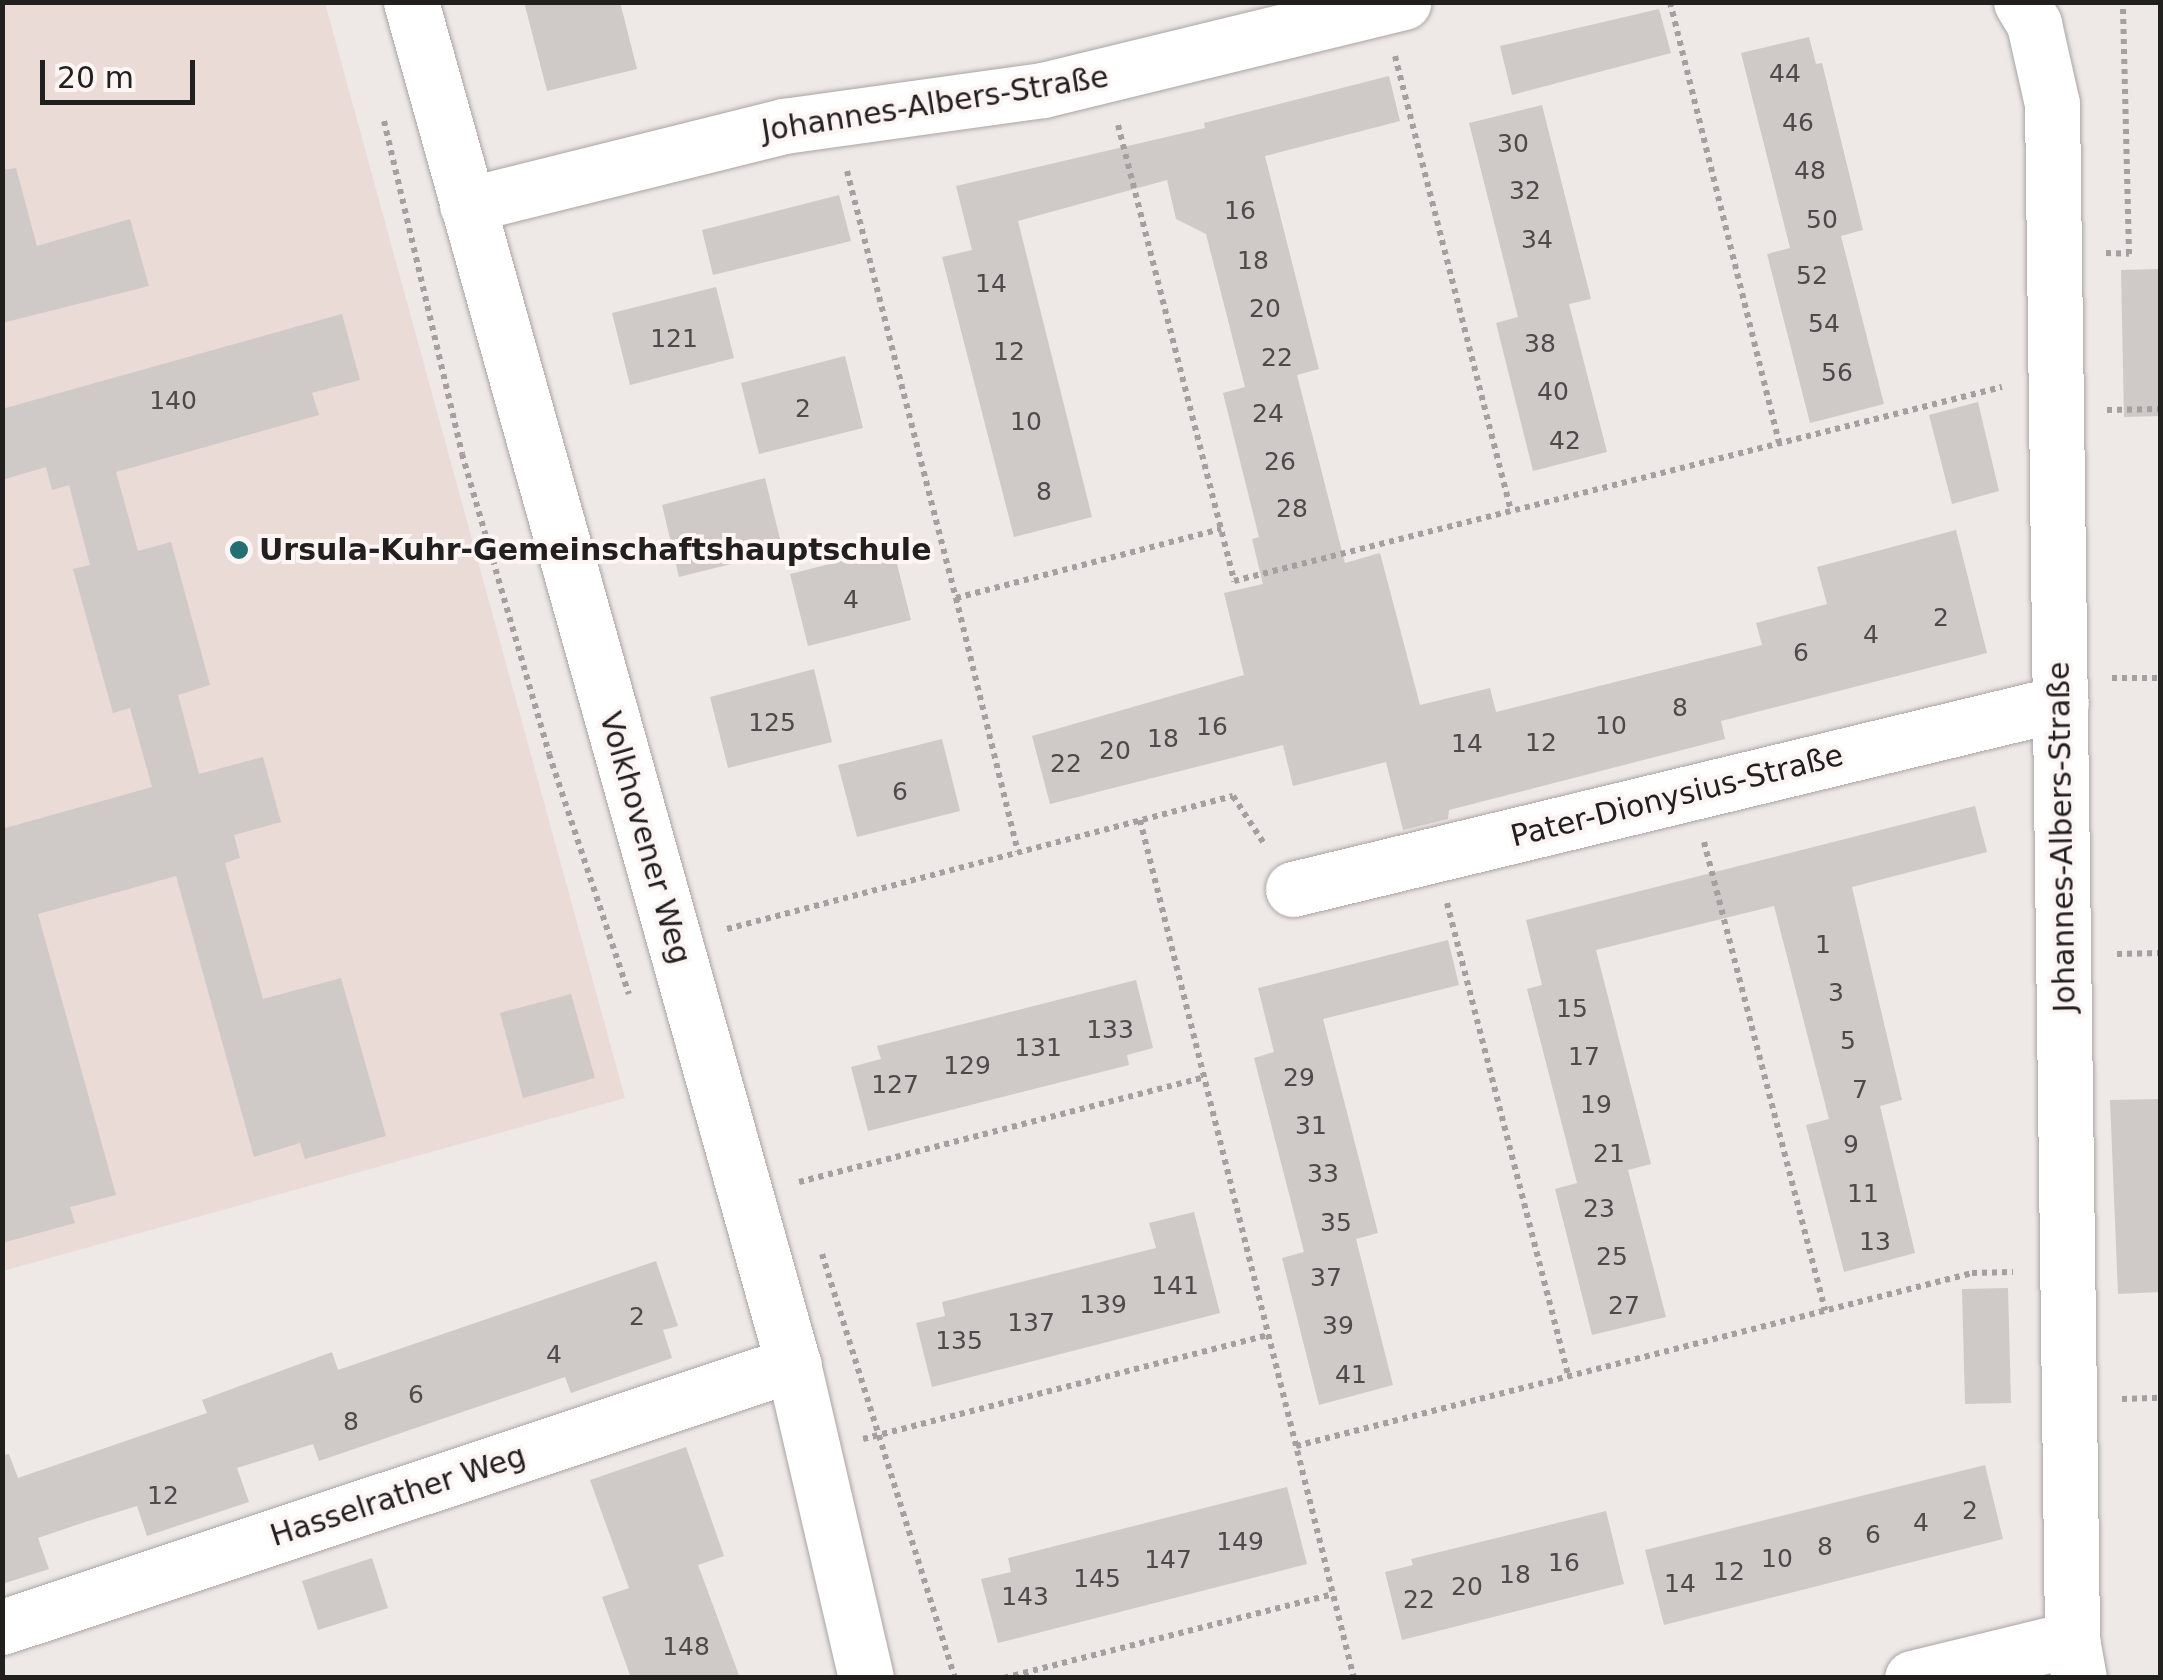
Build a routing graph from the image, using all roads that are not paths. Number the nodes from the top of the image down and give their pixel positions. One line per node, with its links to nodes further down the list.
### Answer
1 (411, 2): 4 (street, Volkhovener Weg)
2 (2021, 2): 5 (street, Johannes-Albers-Straße)
3 (1393, 5): 4 (street, Johannes-Albers-Straße)
4 (467, 205): 7 (street, Volkhovener Weg)
5 (2061, 703): 6 (street, Pater-Dionysius-Straße); 9 (street, Johannes-Albers-Straße)
6 (1293, 889)
7 (793, 1364): 8 (street, Hasselrather Weg); 10 (street, Volkhovener Weg)
8 (2, 1628)
9 (2076, 1658): 11 (street)
10 (866, 1678)
11 (1912, 1678)

